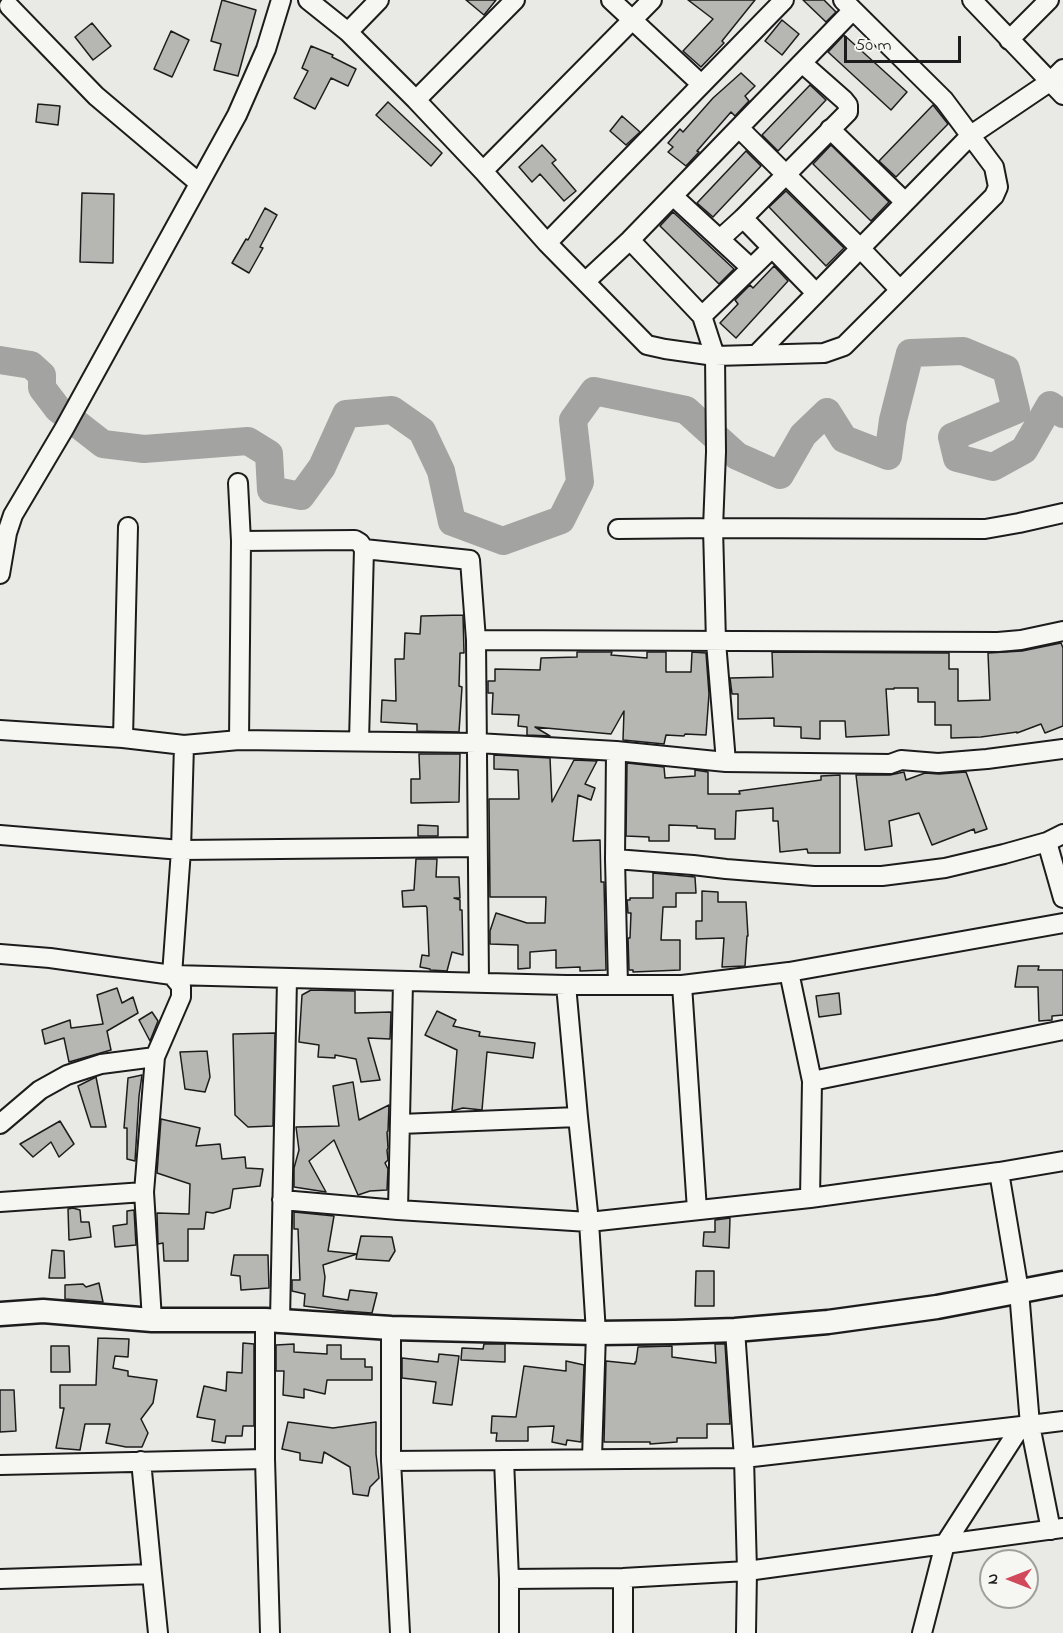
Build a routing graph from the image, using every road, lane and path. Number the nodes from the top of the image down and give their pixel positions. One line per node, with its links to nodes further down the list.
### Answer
1 (281, 0): 24 (street)
2 (308, 0): 13 (street)
3 (379, 0): 13 (street)
4 (515, 0): 18 (street)
5 (611, 0): 12 (street)
6 (652, 0): 12 (street)
7 (784, 0): 17 (street)
8 (972, 0): 14 (street)
9 (1049, 0): 14 (street)
10 (848, 5): 15 (street); 21 (street)
11 (9, 6): 24 (street)
12 (632, 20): 17 (street); 22 (street)
13 (348, 32): 18 (street)
14 (1009, 40): 16 (street)
15 (802, 63): 19 (street); 20 (street)
16 (1059, 82): 21 (street)
17 (701, 84): 30 (street)
18 (416, 100): 22 (street)
19 (739, 129): 23 (street); 25 (street)
20 (830, 129): 23 (street); 26 (street)
21 (971, 135): 26 (street); 35 (street)
22 (483, 171): 30 (street)
23 (785, 175): 27 (street); 32 (street)
24 (199, 183): 45 (street)
25 (673, 196): 28 (street); 29 (street)
26 (905, 202): 32 (street)
27 (743, 218): 28 (street); 31 (street)
28 (720, 239): 33 (street)
29 (630, 240): 34 (street); 37 (street)
30 (547, 243): 34 (street)
31 (772, 248): 33 (street); 36 (street)
32 (860, 248): 35 (street); 36 (street)
33 (751, 268): 37 (street)
34 (586, 281): 39 (street)
35 (900, 290): 38 (street)
36 (816, 293): 38 (street)
37 (702, 316): 39 (street)
38 (757, 354): 39 (street)
39 (715, 356): 44 (street)
40 (238, 483): 46 (street)
41 (1063, 513): 44 (street)
42 (128, 527): 53 (street)
43 (618, 528): 44 (street)
44 (713, 528): 51 (street)
45 (3, 529): 48 (street)
46 (241, 541): 47 (street); 54 (street)
47 (364, 549): 50 (street); 55 (street)
48 (0, 574)
49 (1063, 631): 51 (street)
50 (476, 640): 51 (street); 56 (street)
51 (717, 642): 60 (street)
52 (0, 730): 53 (street)
53 (123, 738): 57 (street)
54 (239, 740): 55 (street); 57 (street)
55 (359, 741): 56 (street)
56 (477, 743): 59 (street); 63 (street)
57 (184, 745): 64 (street)
58 (1063, 749): 60 (street)
59 (616, 751): 60 (street); 65 (street)
60 (726, 762)
61 (0, 835): 64 (street)
62 (1055, 838): 65 (street); 66 (street)
63 (477, 847): 64 (street); 73 (street)
64 (181, 850): 70 (street)
65 (615, 859): 75 (street)
66 (1063, 898)
67 (1063, 923): 69 (street)
68 (0, 954): 70 (street)
69 (789, 972): 76 (street); 79 (street)
70 (172, 975): 71 (street); 78 (street)
71 (287, 979): 72 (street); 87 (street)
72 (403, 982): 73 (street); 82 (street)
73 (479, 982): 74 (street)
74 (566, 985): 75 (street); 80 (street)
75 (618, 985): 76 (street)
76 (682, 985): 90 (street)
77 (1063, 1030): 79 (street)
78 (154, 1057): 81 (street); 85 (street)
79 (812, 1081): 86 (street)
80 (578, 1117): 82 (street); 91 (street)
81 (0, 1124)
82 (400, 1124): 89 (street)
83 (1063, 1161): 84 (street)
84 (999, 1172): 86 (street); 93 (street)
85 (144, 1192): 88 (street); 95 (street)
86 (810, 1198): 90 (street)
87 (282, 1200): 89 (street); 96 (street)
88 (0, 1202)
89 (398, 1210): 91 (street)
90 (697, 1210): 91 (street)
91 (589, 1222): 99 (street)
92 (1063, 1283): 93 (main road)
93 (1019, 1291): 98 (main road); 101 (street)
94 (0, 1314): 95 (main road)
95 (152, 1320): 96 (main road)
96 (273, 1320): 97 (main road); 104 (street)
97 (391, 1328): 99 (main road); 107 (street)
98 (735, 1330): 99 (main road); 103 (street)
99 (596, 1333): 102 (street)
100 (1063, 1421): 101 (street)
101 (1026, 1425): 103 (street); 109 (street); 110 (street)
102 (592, 1458): 103 (street); 105 (street)
103 (744, 1458): 111 (street)
104 (265, 1459): 106 (street); 117 (street)
105 (504, 1460): 107 (street); 115 (street)
106 (141, 1461): 108 (street); 112 (street)
107 (390, 1461): 118 (street)
108 (0, 1465)
109 (1057, 1529): 110 (street)
110 (945, 1544): 111 (street); 122 (street)
111 (747, 1571): 114 (street); 121 (street)
112 (153, 1574): 113 (street); 116 (street)
113 (0, 1578)
114 (622, 1578): 115 (street); 120 (street)
115 (509, 1579): 119 (street)
116 (158, 1633)
117 (270, 1633)
118 (399, 1633)
119 (508, 1633)
120 (623, 1633)
121 (746, 1633)
122 (922, 1633)

